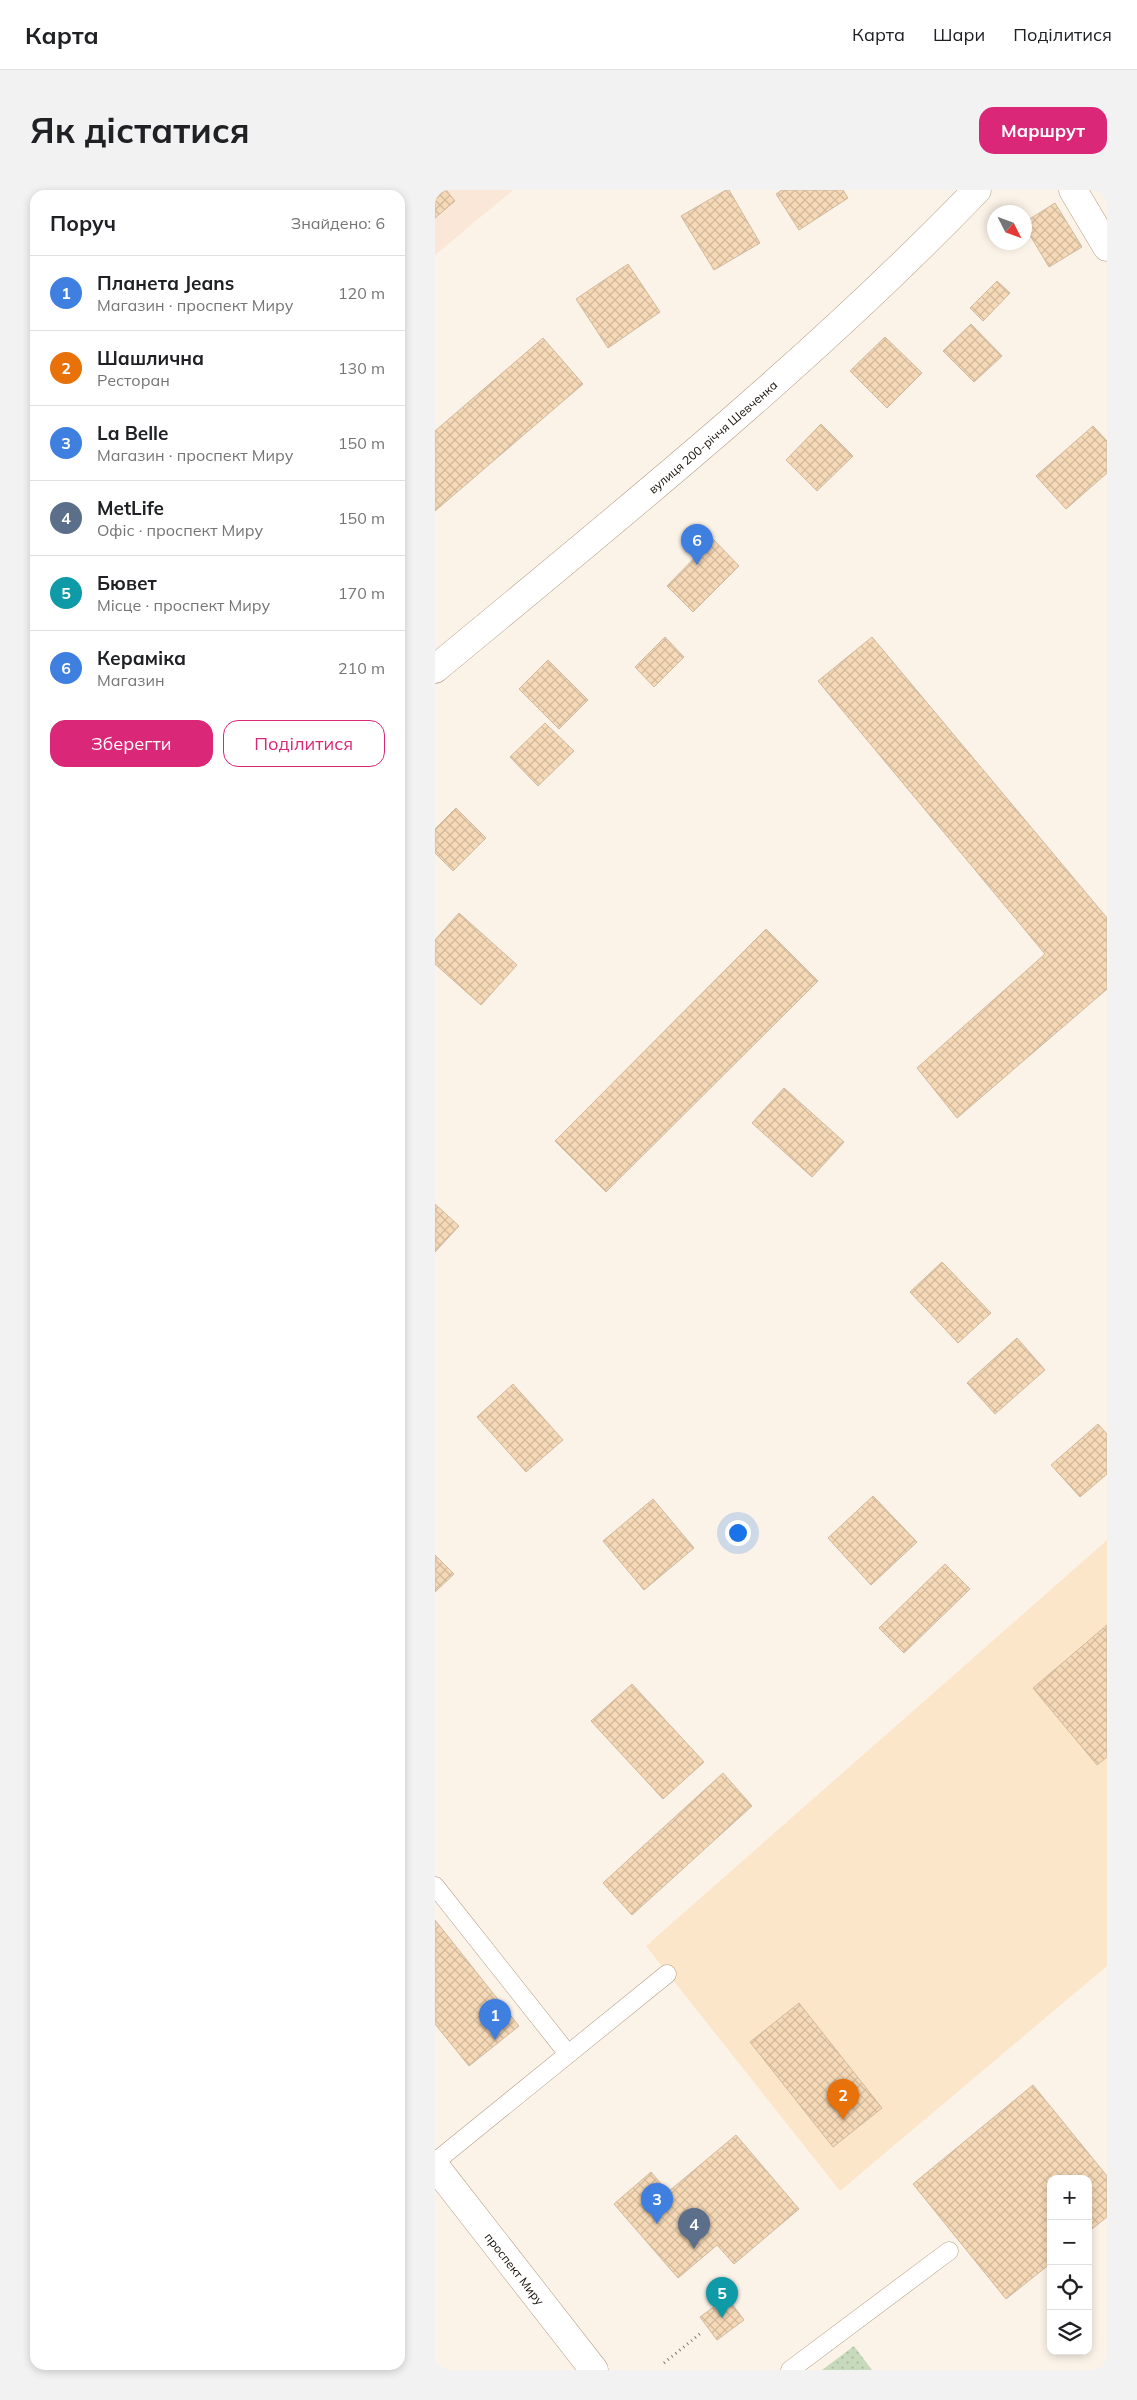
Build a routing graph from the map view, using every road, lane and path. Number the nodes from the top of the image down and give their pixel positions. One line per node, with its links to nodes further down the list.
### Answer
1 (977, 190): 4 (street, вулиця 200-річчя Шевченка)
2 (1073, 190): 3 (street)
3 (1107, 247)
4 (435, 668)
5 (435, 1886): 7 (lane)
6 (667, 1974): 7 (lane)
7 (568, 2054): 8 (lane)
8 (435, 2162)
9 (435, 2166): 13 (street, проспект Миру)
10 (949, 2251): 14 (lane)
11 (701, 2333): 12 (path)
12 (663, 2363)
13 (595, 2370)
14 (790, 2370)

